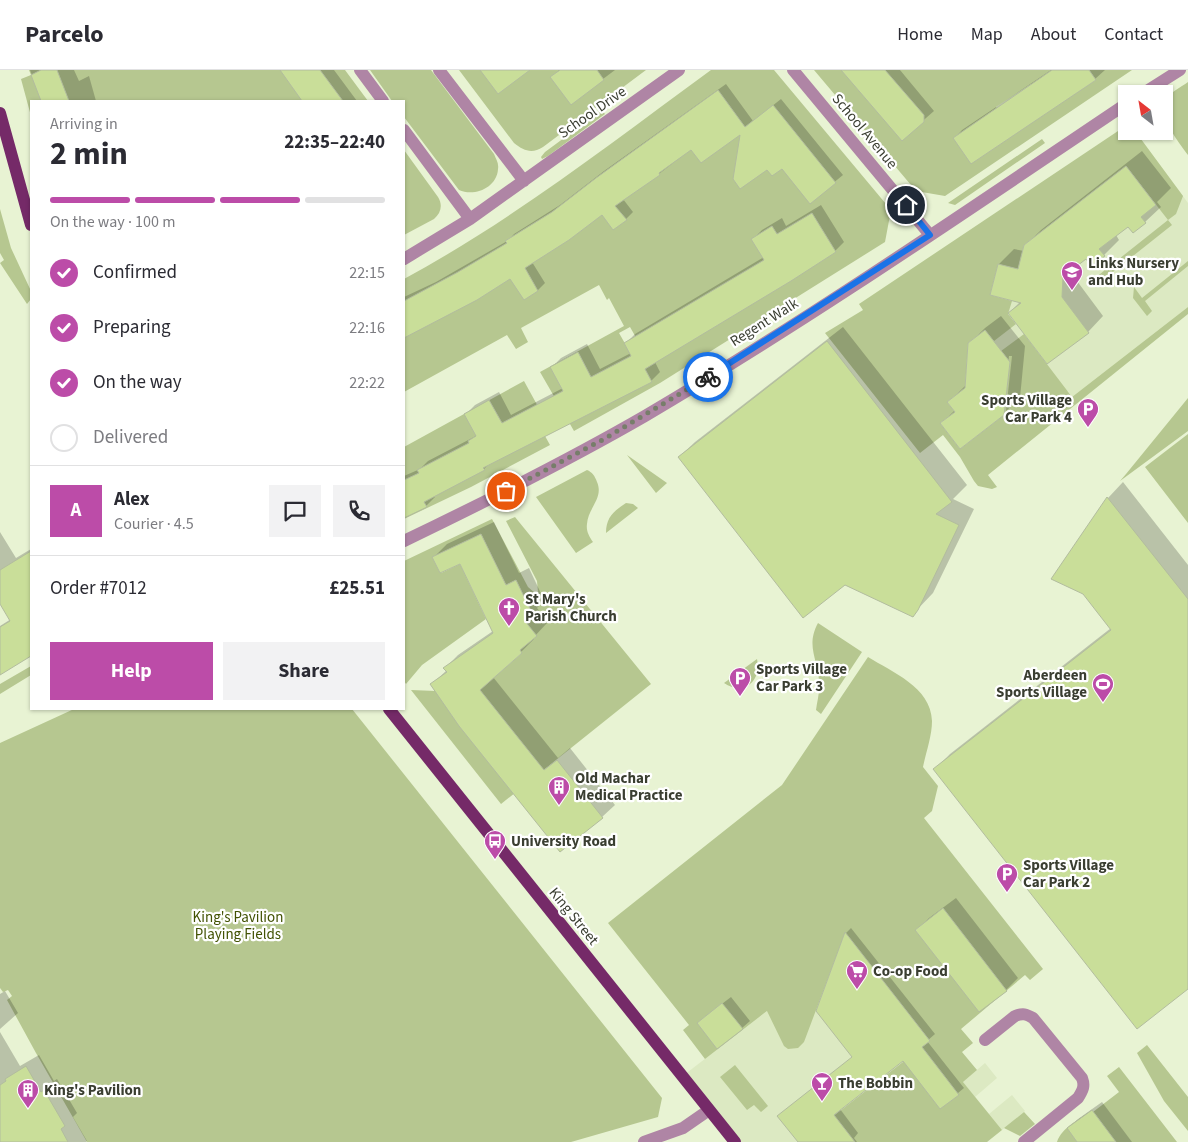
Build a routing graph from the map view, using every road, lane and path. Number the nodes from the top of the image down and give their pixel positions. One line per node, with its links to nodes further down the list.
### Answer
1 (360, 70): 7 (street)
2 (439, 70): 11 (street)
3 (679, 70): 11 (street, School Drive)
4 (793, 70): 14 (street, School Avenue)
5 (1180, 70): 6 (street)
6 (1156, 85)
7 (382, 100)
8 (1118, 109): 14 (street, Regent Walk)
9 (0, 113): 13 (main road)
10 (405, 131): 12 (street)
11 (524, 181): 12 (street, School Drive)
12 (470, 219): 15 (street, School Drive)
13 (30, 221)
14 (930, 235): 16 (street, Regent Walk)
15 (405, 258)
16 (405, 541)
17 (390, 710): 19 (main road, King Street)
18 (985, 1040): 20 (street)
19 (709, 1110): 21 (street); 22 (main road, King Street)
20 (1028, 1141)
21 (644, 1142)
22 (735, 1142)

